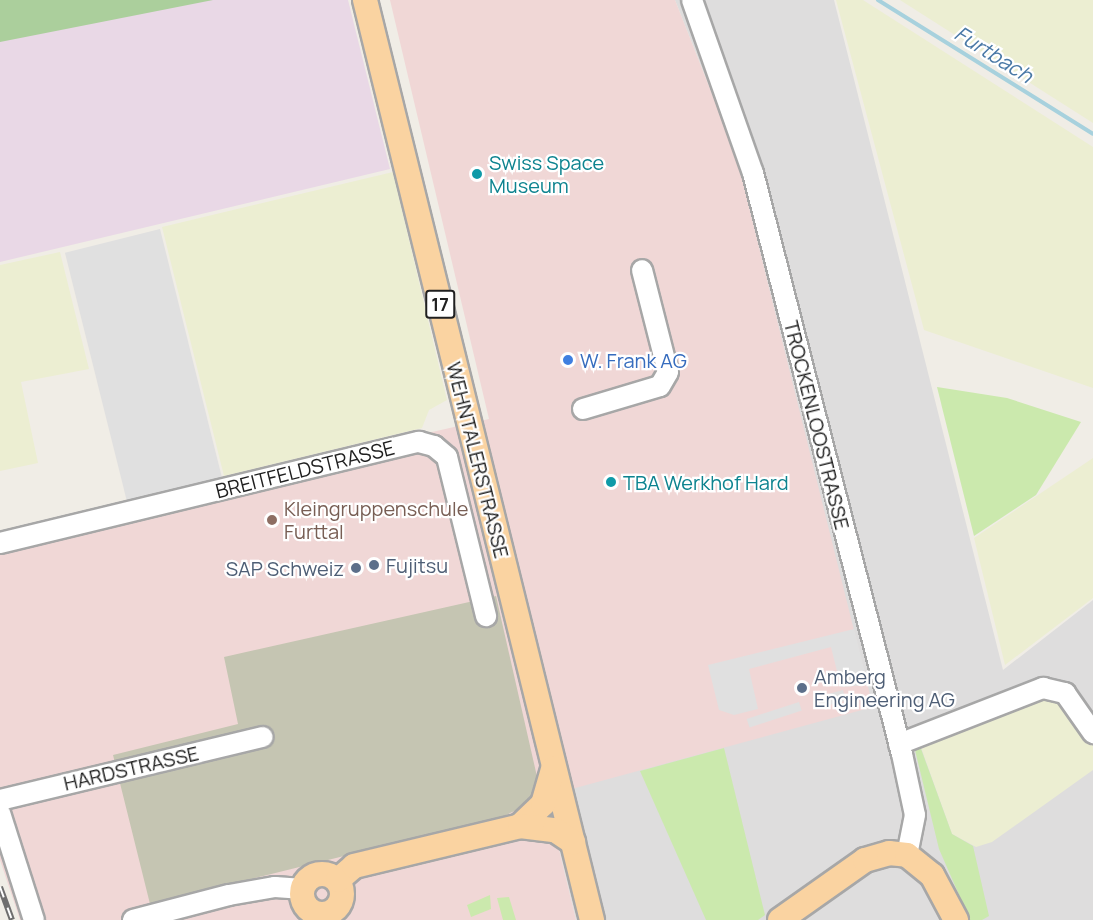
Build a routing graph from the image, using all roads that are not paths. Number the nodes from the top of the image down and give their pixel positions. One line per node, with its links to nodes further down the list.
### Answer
1 (365, 0): 10 (main road, WEHNTALERSTRASSE / 17)
2 (692, 0): 9 (street, TROCKENLOOSTRASSE)
3 (642, 270): 4 (street)
4 (583, 409)
5 (0, 543): 6 (street, BREITFELDSTRASSE)
6 (486, 616)
7 (1092, 729): 9 (street)
8 (262, 737): 11 (street, HARDSTRASSE)
9 (899, 744): 15 (street, TROCKENLOOSTRASSE)
10 (554, 765): 13 (main road); 14 (main road, WEHNTALERSTRASSE / 17)
11 (0, 800)
12 (0, 813): 19 (street)
13 (520, 826): 14 (main road); 16 (main road)
14 (573, 842): 21 (main road, WEHNTALERSTRASSE / 17)
15 (908, 855): 22 (main road); 23 (main road)
16 (338, 880): 17 (main road); 18 (main road)
17 (303, 889): 18 (main road); 20 (street)
18 (325, 917)
19 (34, 920)
20 (133, 920)
21 (592, 920)
22 (780, 920)
23 (956, 920)

